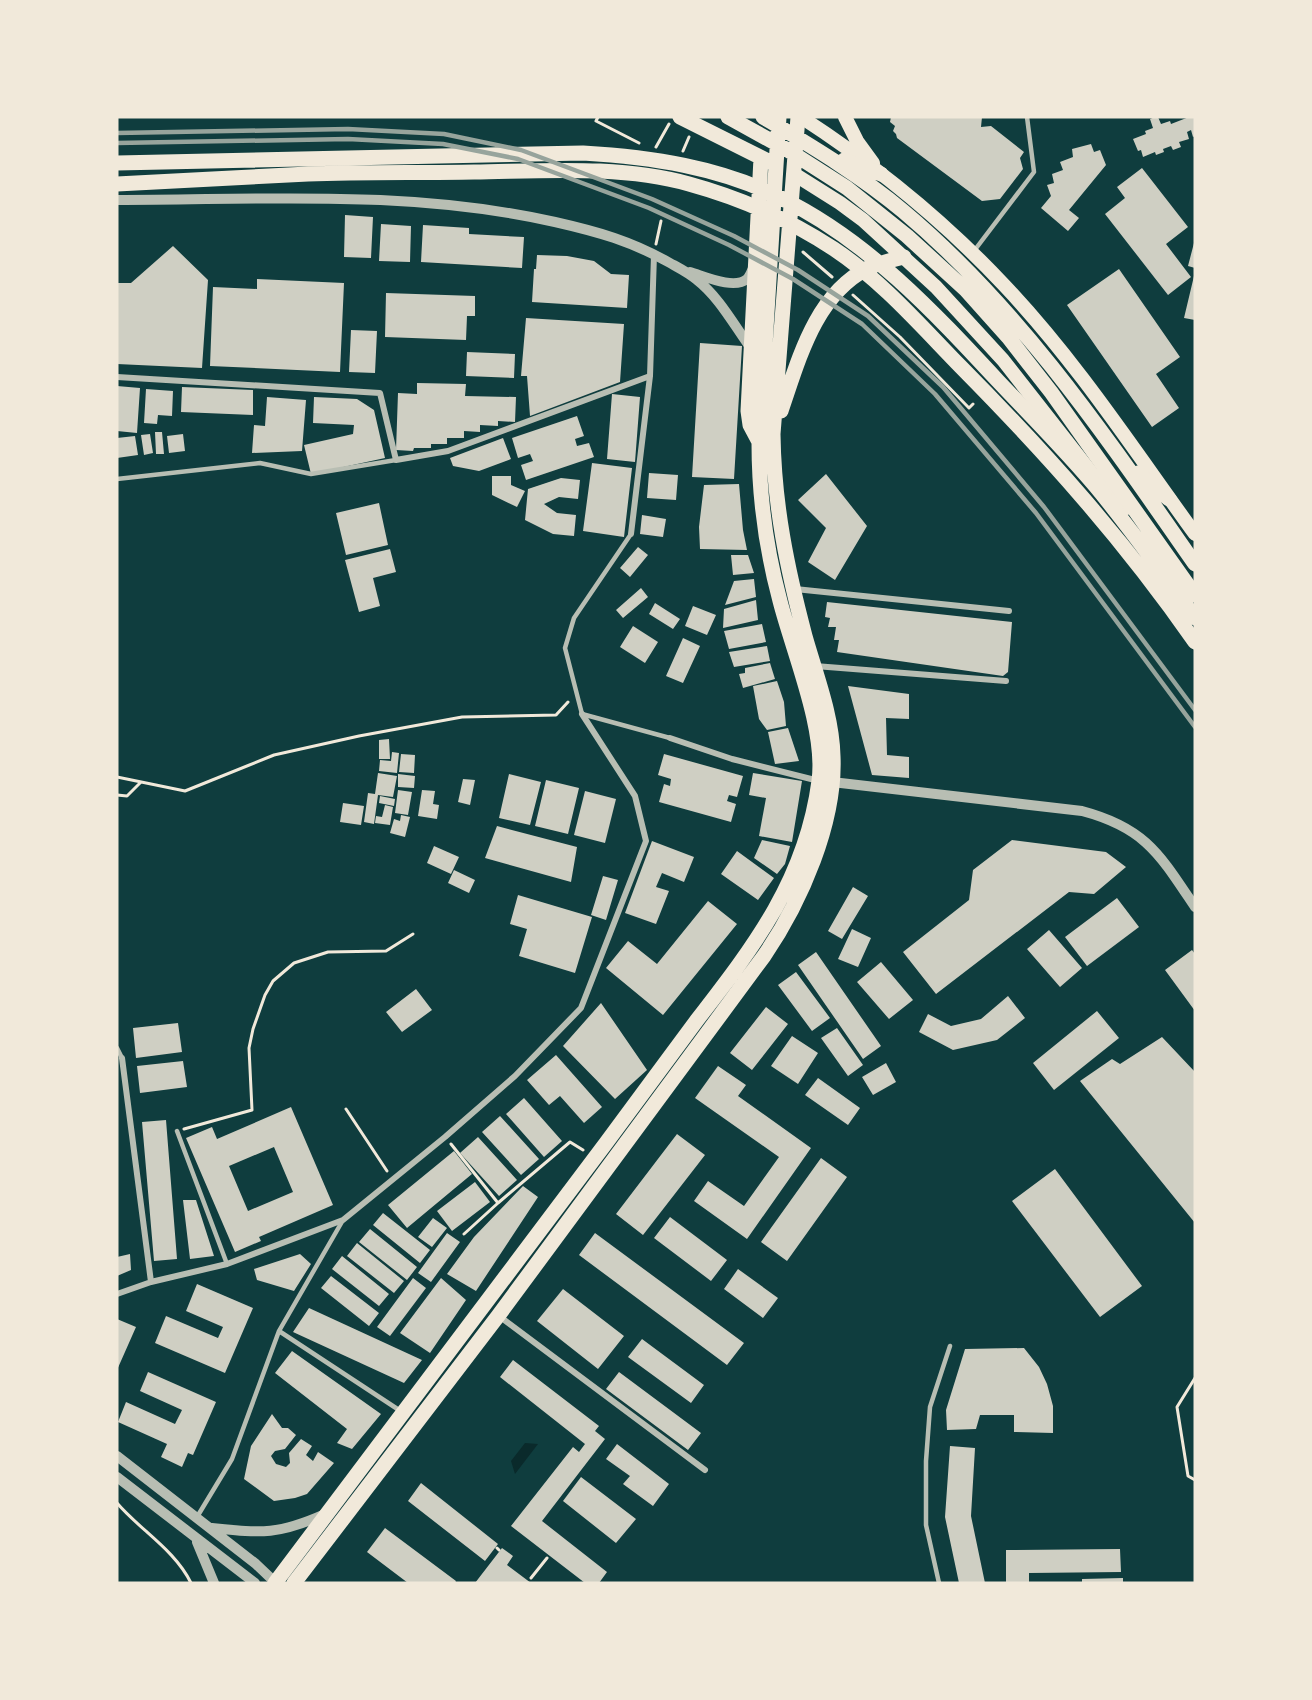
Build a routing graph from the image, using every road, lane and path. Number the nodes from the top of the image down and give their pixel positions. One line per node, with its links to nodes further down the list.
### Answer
1 (673, 117): 11 (path)
2 (682, 117): 9 (highway); 13 (highway)
3 (728, 117): 29 (highway)
4 (744, 117): 9 (highway)
5 (799, 117): 9 (highway); 12 (highway); 16 (main road)
6 (845, 117): 16 (main road)
7 (1027, 117): 23 (lane)
8 (597, 119): 10 (path)
9 (772, 124): 13 (highway); 29 (highway)
10 (645, 145)
11 (654, 150)
12 (795, 157): 13 (highway); 15 (highway); 16 (highway)
13 (768, 161): 15 (highway); 26 (highway); 36 (highway)
14 (117, 163): 49 (highway)
15 (794, 174): 21 (main road); 35 (highway)
16 (881, 174): 19 (main road)
17 (117, 184): 51 (highway)
18 (117, 200): 24 (street)
19 (921, 206): 21 (main road); 23 (main road)
20 (661, 221): 24 (path)
21 (886, 240): 25 (main road)
22 (798, 247): 28 (path)
23 (972, 253): 41 (main road)
24 (654, 254): 27 (street); 33 (street)
25 (904, 257): 35 (highway); 39 (main road)
26 (755, 265): 27 (street); 31 (highway)
27 (675, 267): 31 (street)
28 (838, 282)
29 (971, 285): 37 (highway); 42 (highway)
30 (846, 289): 34 (path)
31 (750, 347): 36 (highway)
32 (117, 376): 38 (street)
33 (650, 376): 38 (street); 43 (street)
34 (973, 404)
35 (773, 434): 46 (highway)
36 (759, 443): 58 (highway)
37 (1119, 457): 41 (highway); 45 (highway)
38 (396, 460): 40 (lane)
39 (1094, 476): 42 (main road); 50 (highway)
40 (117, 479)
41 (1169, 499): 44 (main road)
42 (1144, 524): 47 (highway)
43 (631, 534): 54 (lane)
44 (1195, 534)
45 (1195, 564)
46 (793, 588): 48 (street); 52 (highway)
47 (1195, 595)
48 (1009, 611)
49 (1195, 618)
50 (1195, 630)
51 (1195, 642)
52 (813, 666): 53 (street); 58 (highway)
53 (1006, 681)
54 (577, 693): 55 (lane); 59 (path)
55 (582, 714): 56 (lane); 67 (street)
56 (670, 738): 58 (street)
57 (117, 777): 59 (path)
58 (826, 781): 61 (street); 68 (highway); 76 (highway)
59 (141, 782): 60 (path)
60 (117, 795)
61 (1195, 907)
62 (413, 933): 66 (path)
63 (117, 1048): 64 (lane)
64 (122, 1058): 74 (street)
65 (346, 1108): 69 (path)
66 (177, 1131): 73 (lane)
67 (445, 1137): 69 (street); 70 (path)
68 (594, 1158): 70 (path); 80 (highway)
69 (393, 1180): 71 (street)
70 (498, 1203): 72 (path)
71 (343, 1220): 73 (street); 77 (lane)
72 (464, 1234)
73 (227, 1264): 74 (street)
74 (151, 1282): 75 (street)
75 (117, 1294)
76 (498, 1316): 82 (street); 96 (highway)
77 (279, 1331): 80 (lane); 87 (lane)
78 (950, 1346): 97 (lane)
79 (1195, 1378): 84 (path)
80 (404, 1414): 86 (highway)
81 (117, 1455): 87 (street)
82 (705, 1470)
83 (117, 1477): 89 (street)
84 (1195, 1480)
85 (117, 1503): 92 (path)
86 (328, 1513): 88 (street); 95 (highway)
87 (196, 1517): 88 (street)
88 (211, 1527): 95 (street)
89 (196, 1539): 93 (street); 94 (street)
90 (547, 1558): 91 (path)
91 (531, 1578)
92 (191, 1583)
93 (214, 1583)
94 (255, 1583)
95 (276, 1583)
96 (294, 1583)
97 (939, 1583)

